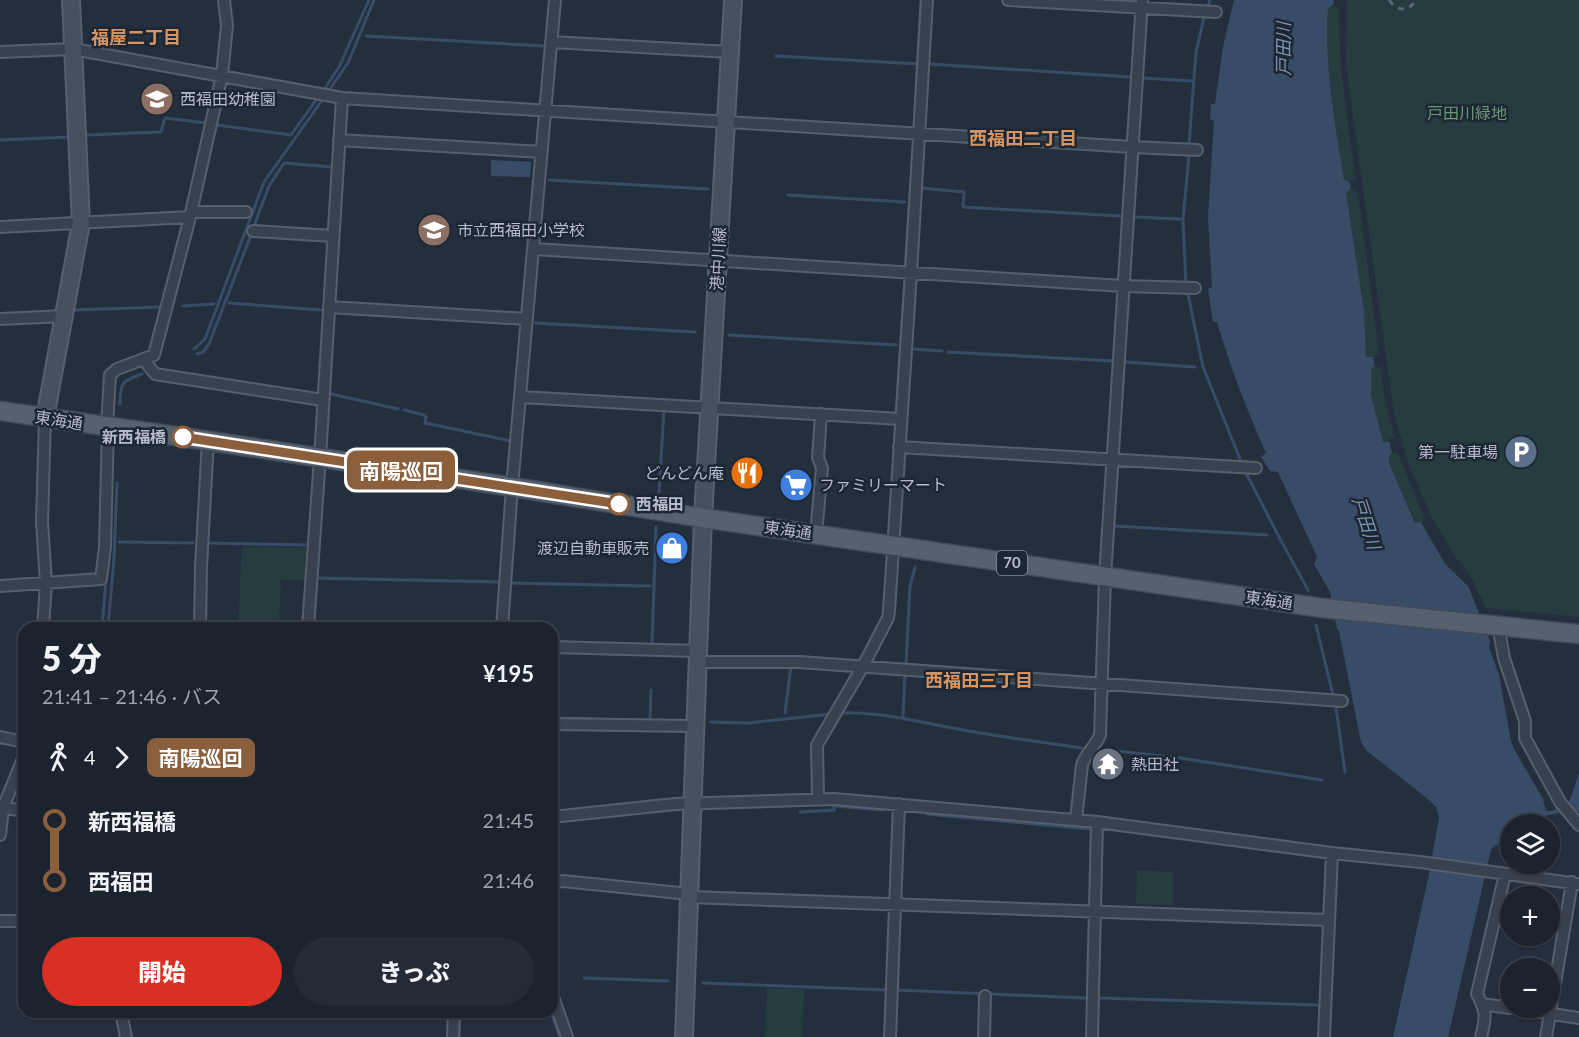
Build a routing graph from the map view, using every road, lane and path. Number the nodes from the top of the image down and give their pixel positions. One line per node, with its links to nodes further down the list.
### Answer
1 (71, 0): 10 (street)
2 (224, 0): 13 (street)
3 (555, 0): 9 (street)
4 (734, 0): 12 (street, 港中川線)
5 (927, 0): 17 (street)
6 (1008, 0): 7 (street)
7 (1142, 4): 8 (street); 19 (street)
8 (1216, 12)
9 (551, 42): 12 (street); 15 (street)
10 (73, 50): 11 (street); 13 (street); 24 (street)
11 (0, 52)
12 (730, 52): 16 (street, 港中川線)
13 (222, 75): 14 (street); 23 (street)
14 (342, 98): 15 (street); 18 (street)
15 (544, 111): 16 (street); 21 (street)
16 (726, 121): 17 (street); 29 (street, 港中川線)
17 (919, 133): 19 (street); 30 (street)
18 (339, 140): 21 (street); 27 (street)
19 (1132, 147): 20 (street); 31 (street)
20 (1197, 150)
21 (542, 152): 28 (street)
22 (246, 212): 23 (street)
23 (191, 214): 24 (street); 37 (street)
24 (81, 223): 25 (street); 34 (street)
25 (0, 227)
26 (253, 231): 27 (street)
27 (333, 236): 33 (street)
28 (534, 249): 29 (street); 36 (street)
29 (718, 260): 30 (street); 40 (street, 港中川線)
30 (911, 273): 31 (street); 44 (street)
31 (1123, 286): 32 (street); 49 (street)
32 (1196, 288)
33 (329, 307): 36 (street); 39 (street)
34 (64, 316): 35 (street); 43 (street)
35 (0, 319)
36 (527, 319): 38 (street)
37 (143, 359): 39 (street); 45 (street)
38 (520, 397): 40 (street); 51 (street)
39 (323, 400): 48 (street)
40 (710, 407): 42 (street); 52 (street, 港中川線)
41 (0, 411): 43 (main road, 東海通 / 70)
42 (821, 414): 44 (street); 53 (street)
43 (45, 418): 45 (main road, 東海通 / 70); 56 (street)
44 (901, 419): 47 (street)
45 (108, 427): 46 (main road, 東海通 / 70); 56 (street)
46 (208, 440): 48 (main road, 東海通 / 70); 59 (street)
47 (899, 447): 49 (street); 54 (street)
48 (320, 458): 51 (main road, 東海通 / 70); 60 (street)
49 (1113, 460): 50 (street); 55 (street)
50 (1256, 468)
51 (512, 487): 52 (main road, 東海通 / 70); 61 (street)
52 (703, 518): 53 (main road, 東海通 / 70); 65 (street, 港中川線)
53 (816, 534): 54 (main road, 東海通 / 70)
54 (894, 545): 55 (main road, 東海通 / 70); 66 (street)
55 (1105, 577): 62 (main road, 東海通 / 70); 67 (street)
56 (46, 583): 57 (street); 58 (street)
57 (0, 586)
58 (43, 622)
59 (200, 622)
60 (308, 622)
61 (502, 622)
62 (1498, 625): 63 (main road, 東海通 / 70); 82 (street)
63 (1579, 634)
64 (558, 647): 65 (street)
65 (698, 656): 66 (street); 70 (street, 港中川線)
66 (863, 666): 67 (street); 74 (street)
67 (1102, 684): 68 (street); 80 (street)
68 (1342, 701)
69 (558, 724): 70 (street)
70 (695, 726): 75 (street, 港中川線)
71 (0, 737): 72 (street)
72 (18, 741)
73 (18, 769): 77 (street)
74 (818, 799): 75 (street); 76 (street)
75 (692, 804): 79 (street); 89 (street, 港中川線)
76 (899, 804): 80 (street); 90 (street)
77 (1, 807): 78 (street); 83 (street)
78 (18, 810)
79 (558, 816)
80 (1076, 820): 81 (street)
81 (1097, 822): 84 (street); 91 (street)
82 (1579, 825)
83 (0, 835)
84 (1332, 854): 85 (street); 92 (street)
85 (1500, 873)
86 (1505, 874): 88 (street); 97 (street)
87 (558, 881): 89 (street)
88 (1575, 883): 95 (street)
89 (689, 896): 90 (street); 108 (street, 港中川線)
90 (895, 904): 91 (street); 109 (street)
91 (1095, 912): 92 (street); 111 (street)
92 (1329, 920): 112 (street)
93 (0, 921): 94 (street)
94 (18, 921)
95 (1560, 964)
96 (985, 996): 110 (street)
97 (1482, 1004): 98 (street); 113 (street)
98 (1500, 1006)
99 (558, 1011): 107 (street)
100 (1560, 1015): 104 (street)
101 (123, 1018): 105 (street)
102 (454, 1018): 106 (street)
103 (1548, 1018): 114 (street)
104 (1579, 1018)
105 (126, 1037)
106 (453, 1037)
107 (567, 1037)
108 (684, 1037)
109 (890, 1037)
110 (984, 1037)
111 (1092, 1037)
112 (1324, 1037)
113 (1481, 1037)
114 (1546, 1037)

